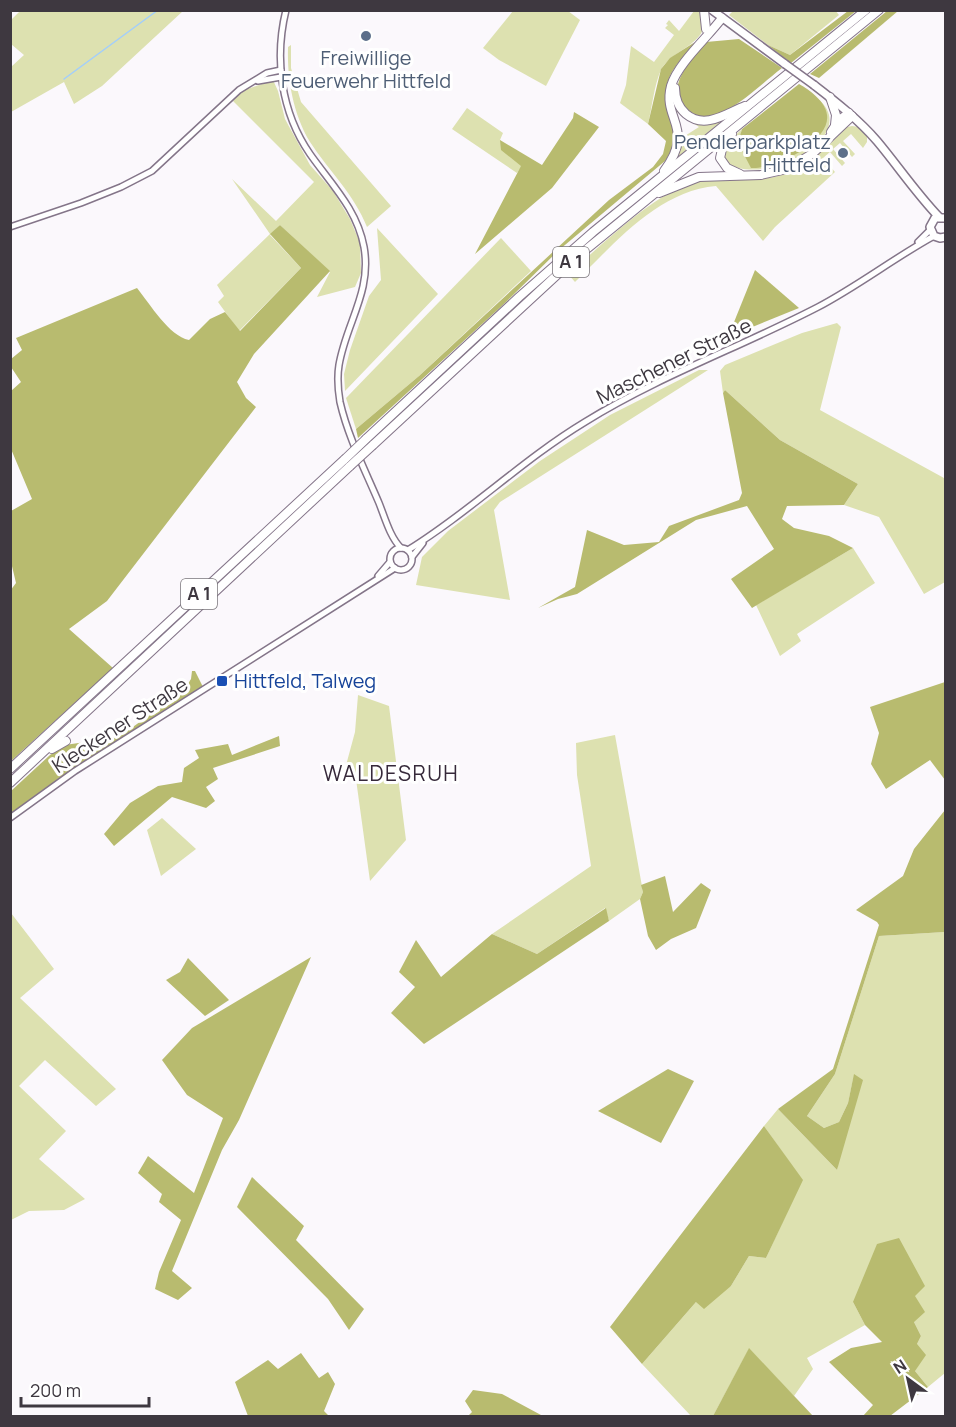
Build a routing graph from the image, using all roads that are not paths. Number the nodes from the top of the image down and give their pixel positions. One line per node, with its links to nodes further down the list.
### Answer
1 (286, 10): 9 (street)
2 (704, 10): 7 (highway)
3 (712, 10): 6 (main road)
4 (866, 10): 14 (highway, A 1)
5 (879, 10): 16 (highway, A 1)
6 (721, 17): 7 (highway); 8 (highway); 13 (main road, bridge)
7 (706, 29): 8 (highway)
8 (703, 38): 10 (highway)
9 (281, 70): 11 (street); 12 (street)
10 (677, 75): 14 (highway); 20 (highway)
11 (281, 77): 12 (street); 26 (street)
12 (253, 82): 23 (street)
13 (830, 97): 15 (main road); 17 (highway)
14 (751, 104): 20 (highway, A 1)
15 (850, 115): 17 (highway); 18 (highway); 22 (main road)
16 (743, 121): 19 (highway); 21 (highway, A 1)
17 (835, 126): 18 (highway)
18 (827, 139): 19 (highway)
19 (744, 175): 21 (highway)
20 (656, 181): 38 (highway, A 1, bridge)
21 (647, 199): 34 (highway, A 1, bridge)
22 (939, 218): 24 (main road)
23 (10, 228)
24 (932, 233): 25 (main road); 27 (street, Maschener Straße)
25 (944, 238)
26 (391, 531): 28 (street); 29 (street)
27 (429, 537): 28 (street, Maschener Straße); 30 (street, Maschener Straße)
28 (405, 549): 29 (street); 30 (street)
29 (394, 550): 31 (street)
30 (412, 557): 32 (street)
31 (390, 562): 32 (street); 33 (street, Kleckener Straße)
32 (395, 568): 33 (street, Kleckener Straße)
33 (370, 584): 40 (street, Kleckener Straße)
34 (196, 610): 35 (highway); 37 (highway, A 1)
35 (183, 630)
36 (66, 741): 37 (highway)
37 (40, 755): 39 (highway, A 1)
38 (10, 769)
39 (10, 783)
40 (10, 818)

